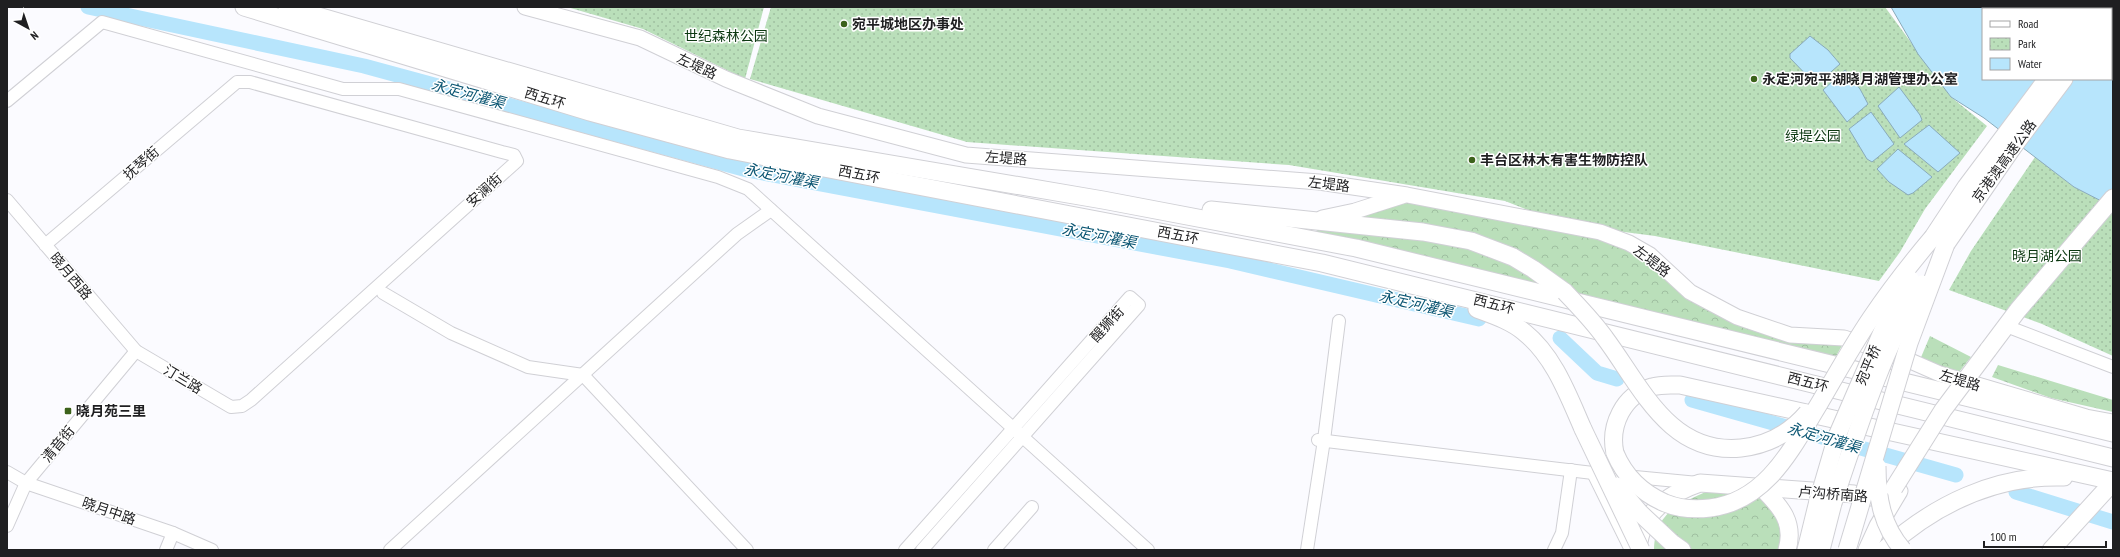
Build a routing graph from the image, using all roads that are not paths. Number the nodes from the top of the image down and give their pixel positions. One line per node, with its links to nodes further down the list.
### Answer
1 (244, 7): 19 (highway, 西五环)
2 (287, 7): 5 (highway)
3 (302, 7): 5 (highway)
4 (525, 7): 10 (main road, 左堤路)
5 (342, 22): 13 (highway, 西五环)
6 (2046, 80): 17 (highway, 京港澳高速公路)
7 (2063, 80): 17 (highway, 京港澳高速公路)
8 (237, 82): 18 (street, 抚琴街); 28 (street, 安澜街)
9 (7, 101): 14 (street)
10 (1407, 195): 16 (main road); 29 (main road, 左堤路)
11 (2113, 198): 21 (highway)
12 (7, 200): 18 (street, 晓月西路)
13 (1103, 200): 16 (highway); 31 (highway, 西五环)
14 (771, 210): 26 (street); 30 (street)
15 (2113, 215): 21 (highway)
16 (1310, 220): 27 (highway, bridge)
17 (1939, 240): 27 (highway, bridge); 34 (highway, bridge); 45 (highway, 宛平桥, bridge)
18 (45, 245): 24 (street, 晓月西路)
19 (1427, 288): 35 (highway, 西五环); 36 (highway, bridge)
20 (383, 293): 26 (street)
21 (2023, 314): 23 (highway, 卢沟桥南路)
22 (1339, 321): 33 (street)
23 (2011, 328): 25 (street); 43 (highway, 卢沟桥南路, bridge)
24 (136, 351): 28 (street, 汀兰路); 40 (street, 清音街)
25 (2113, 367)
26 (583, 375): 53 (street); 54 (street)
27 (1824, 394): 39 (highway, bridge)
28 (231, 407)
29 (2113, 422)
30 (1012, 428): 32 (street); 32 (street, 醒狮街); 55 (street, 醒狮街)
31 (2113, 433)
32 (1022, 436): 56 (street, 醒狮街); 58 (street)
33 (1321, 440): 37 (street); 59 (street)
34 (1877, 451): 67 (highway, bridge); 70 (highway, bridge)
35 (2113, 458)
36 (1596, 468): 37 (street); 41 (street); 50 (highway, bridge); 61 (street); 63 (highway, bridge)
37 (1571, 470): 60 (street)
38 (7, 472): 40 (street, 晓月中路)
39 (2108, 480): 69 (highway); 71 (highway)
40 (26, 483): 47 (street, 清音街); 49 (street, 晓月中路)
41 (1700, 483): 42 (highway, 卢沟桥南路); 62 (highway, 卢沟桥南路)
42 (1763, 489): 44 (highway, 卢沟桥南路); 64 (highway)
43 (1896, 490): 44 (highway, 卢沟桥南路); 48 (highway, 卢沟桥南路)
44 (1854, 494): 48 (highway)
45 (1825, 502): 65 (highway); 66 (highway)
46 (1032, 507): 57 (street)
47 (7, 526)
48 (1878, 526): 68 (highway, 卢沟桥南路)
49 (173, 533): 51 (street); 52 (street, 晓月中路)
50 (1677, 546)
51 (166, 550)
52 (212, 550)
53 (390, 550)
54 (747, 550)
55 (905, 550)
56 (922, 550)
57 (994, 550)
58 (1148, 550)
59 (1307, 550)
60 (1554, 550)
61 (1631, 550)
62 (1638, 550)
63 (1641, 550)
64 (1787, 550)
65 (1806, 550)
66 (1821, 550)
67 (1847, 550)
68 (1867, 550)
69 (1884, 550)
70 (1903, 550)
71 (2050, 550)

